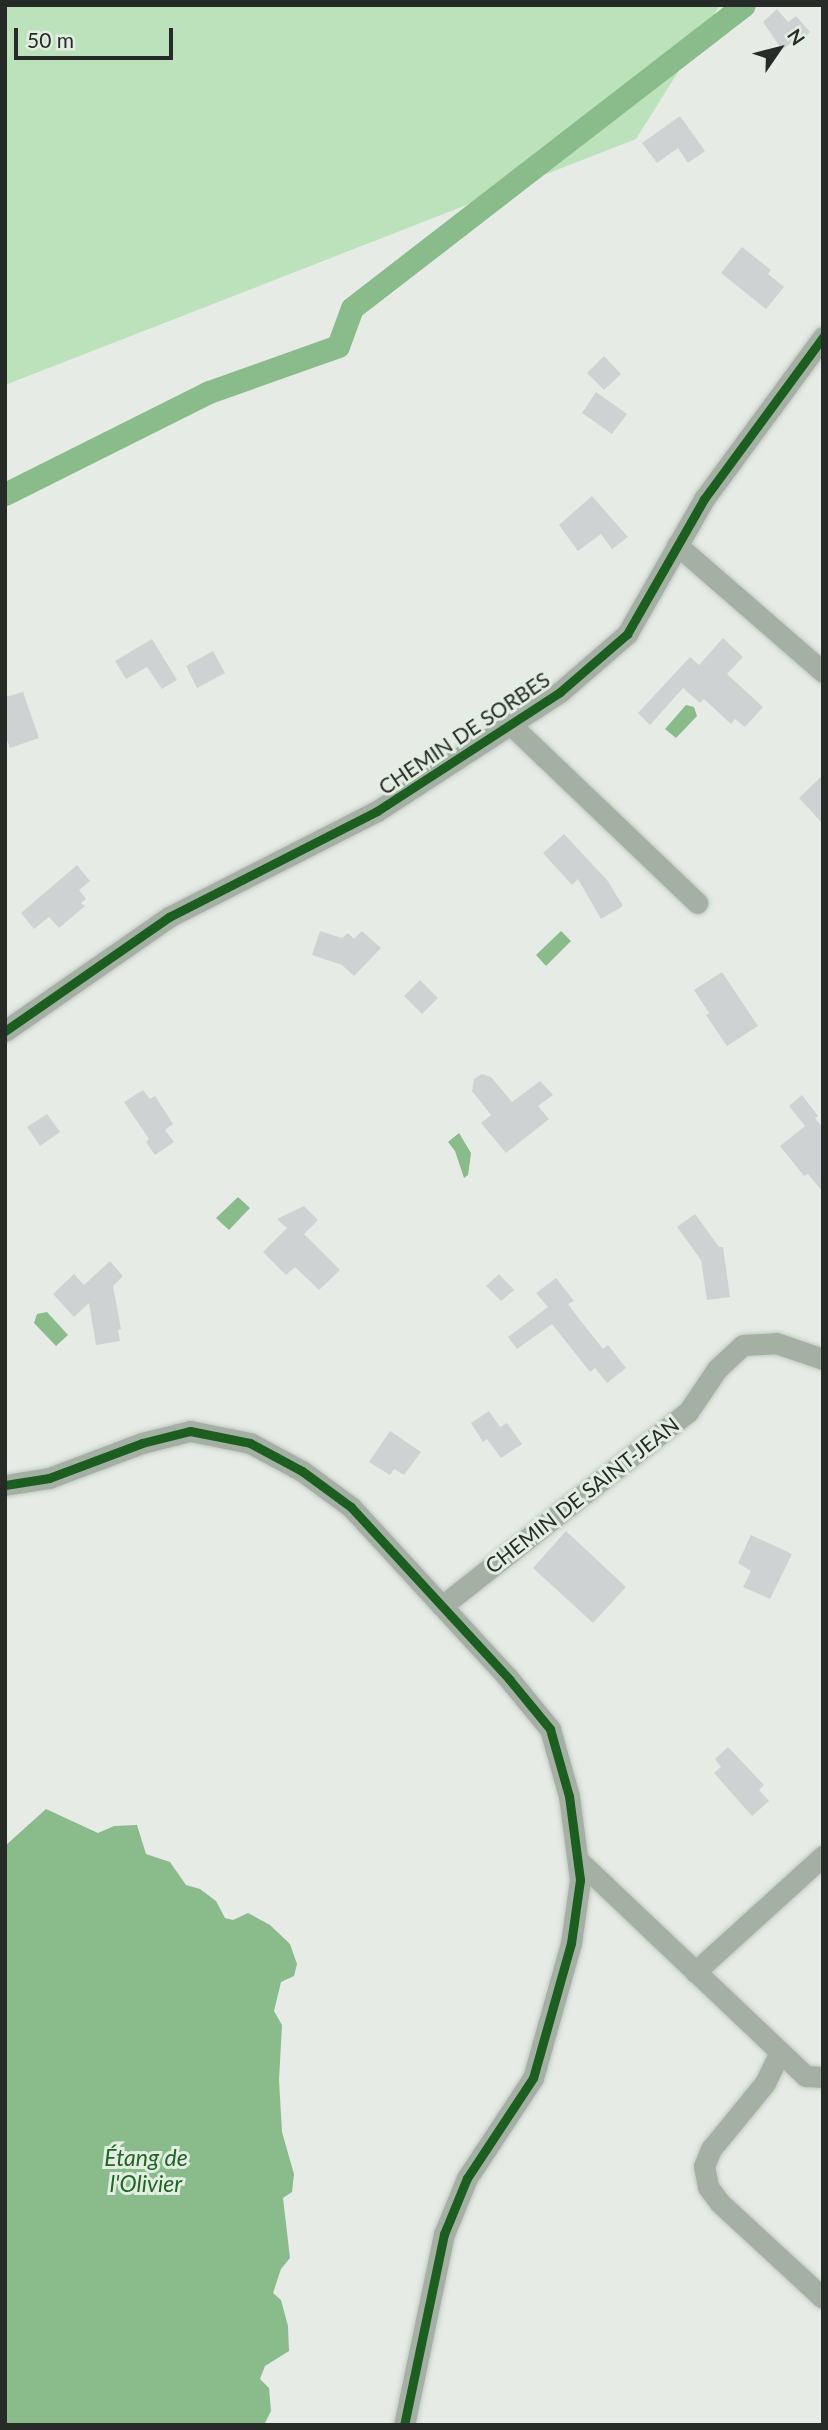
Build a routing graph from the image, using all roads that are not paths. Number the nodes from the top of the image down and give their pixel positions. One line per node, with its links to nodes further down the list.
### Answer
1 (823, 337): 2 (street, CHEMIN DE SORBES)
2 (677, 545): 3 (street); 4 (street, CHEMIN DE SORBES)
3 (823, 672)
4 (510, 724): 5 (street); 6 (street, CHEMIN DE SORBES)
5 (697, 903)
6 (5, 1031)
7 (823, 1359): 9 (street, CHEMIN DE SAINT-JEAN)
8 (5, 1485): 9 (street)
9 (442, 1606): 11 (street)
10 (823, 1856): 12 (street)
11 (578, 1860): 12 (street); 16 (street)
12 (695, 1972): 13 (street)
13 (780, 2052): 14 (street); 15 (street)
14 (823, 2077)
15 (823, 2298)
16 (406, 2424)

